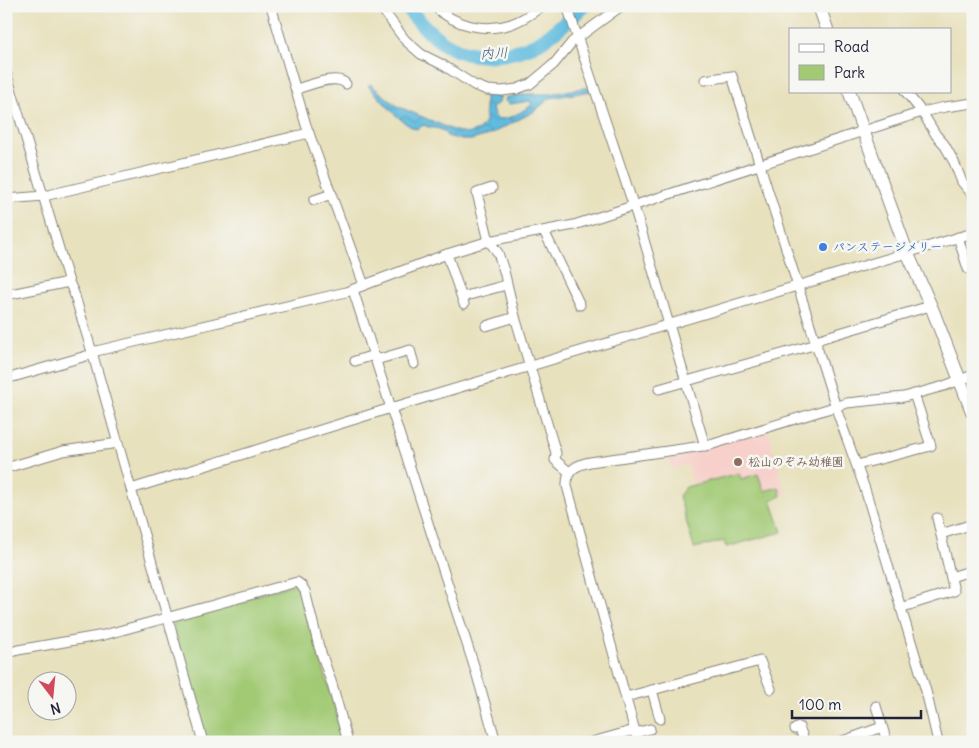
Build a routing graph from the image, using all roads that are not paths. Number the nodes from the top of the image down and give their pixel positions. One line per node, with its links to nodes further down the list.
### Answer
1 (271, 6): 13 (street)
2 (380, 6): 9 (street)
3 (434, 6): 4 (street)
4 (542, 6)
5 (567, 6): 9 (street)
6 (621, 6): 9 (street)
7 (819, 6): 8 (street)
8 (827, 28)
9 (577, 35): 27 (street)
10 (6, 72): 24 (street)
11 (705, 80): 20 (street)
12 (346, 84): 13 (street)
13 (296, 89): 19 (street)
14 (849, 92): 18 (street)
15 (906, 92): 17 (street)
16 (973, 103): 17 (street)
17 (922, 112): 18 (street); 23 (street)
18 (863, 130): 20 (street); 32 (street)
19 (309, 133): 22 (street); 24 (street)
20 (759, 164): 27 (street); 37 (street)
21 (492, 188): 31 (street)
22 (332, 194): 26 (street); 38 (street)
23 (973, 194)
24 (44, 196): 25 (street); 35 (street)
25 (6, 199)
26 (314, 200)
27 (633, 205): 28 (street); 44 (street)
28 (544, 231): 31 (street); 41 (street)
29 (973, 233): 30 (street)
30 (958, 237): 32 (street); 34 (street)
31 (489, 242): 33 (street); 36 (street)
32 (906, 252): 37 (street); 42 (street)
33 (447, 254): 36 (street); 38 (street)
34 (968, 269)
35 (69, 282): 40 (street); 47 (street)
36 (506, 285): 43 (street)
37 (798, 285): 44 (street); 46 (street)
38 (364, 286): 39 (street)
39 (353, 290): 47 (street); 48 (street)
40 (6, 295)
41 (580, 305)
42 (930, 306): 46 (street); 54 (street)
43 (515, 317): 45 (street); 51 (street)
44 (669, 324): 51 (street); 55 (street)
45 (486, 326)
46 (816, 342): 55 (street); 58 (street)
47 (93, 353): 53 (street); 61 (street)
48 (375, 358): 49 (street); 50 (street); 59 (street)
49 (355, 360)
50 (414, 364)
51 (530, 366): 59 (street); 65 (street)
52 (973, 376): 54 (street)
53 (6, 379)
54 (960, 380): 57 (street); 60 (street)
55 (686, 381): 56 (street); 62 (street)
56 (659, 389)
57 (914, 394): 58 (street); 63 (street)
58 (836, 406): 62 (street); 63 (street)
59 (391, 408): 66 (street); 86 (street)
60 (973, 414)
61 (118, 443): 64 (street); 66 (street)
62 (705, 446): 65 (street)
63 (857, 466): 72 (street)
64 (6, 468)
65 (569, 472): 77 (street)
66 (131, 489): 73 (street)
67 (937, 518): 69 (street)
68 (973, 524): 69 (street)
69 (941, 534): 71 (street)
70 (973, 570): 71 (street)
71 (951, 577): 72 (street)
72 (900, 608): 91 (street)
73 (168, 618): 74 (street); 84 (street); 85 (street)
74 (6, 654)
75 (771, 689): 76 (street)
76 (652, 690): 77 (street); 79 (street)
77 (626, 697): 83 (street)
78 (876, 706): 80 (street)
79 (660, 719)
80 (882, 727): 89 (street); 90 (street)
81 (650, 728): 83 (street)
82 (794, 729): 88 (street)
83 (636, 735): 87 (street)
84 (203, 742)
85 (348, 742)
86 (496, 742)
87 (592, 742)
88 (805, 742)
89 (840, 742)
90 (887, 742)
91 (938, 742)

